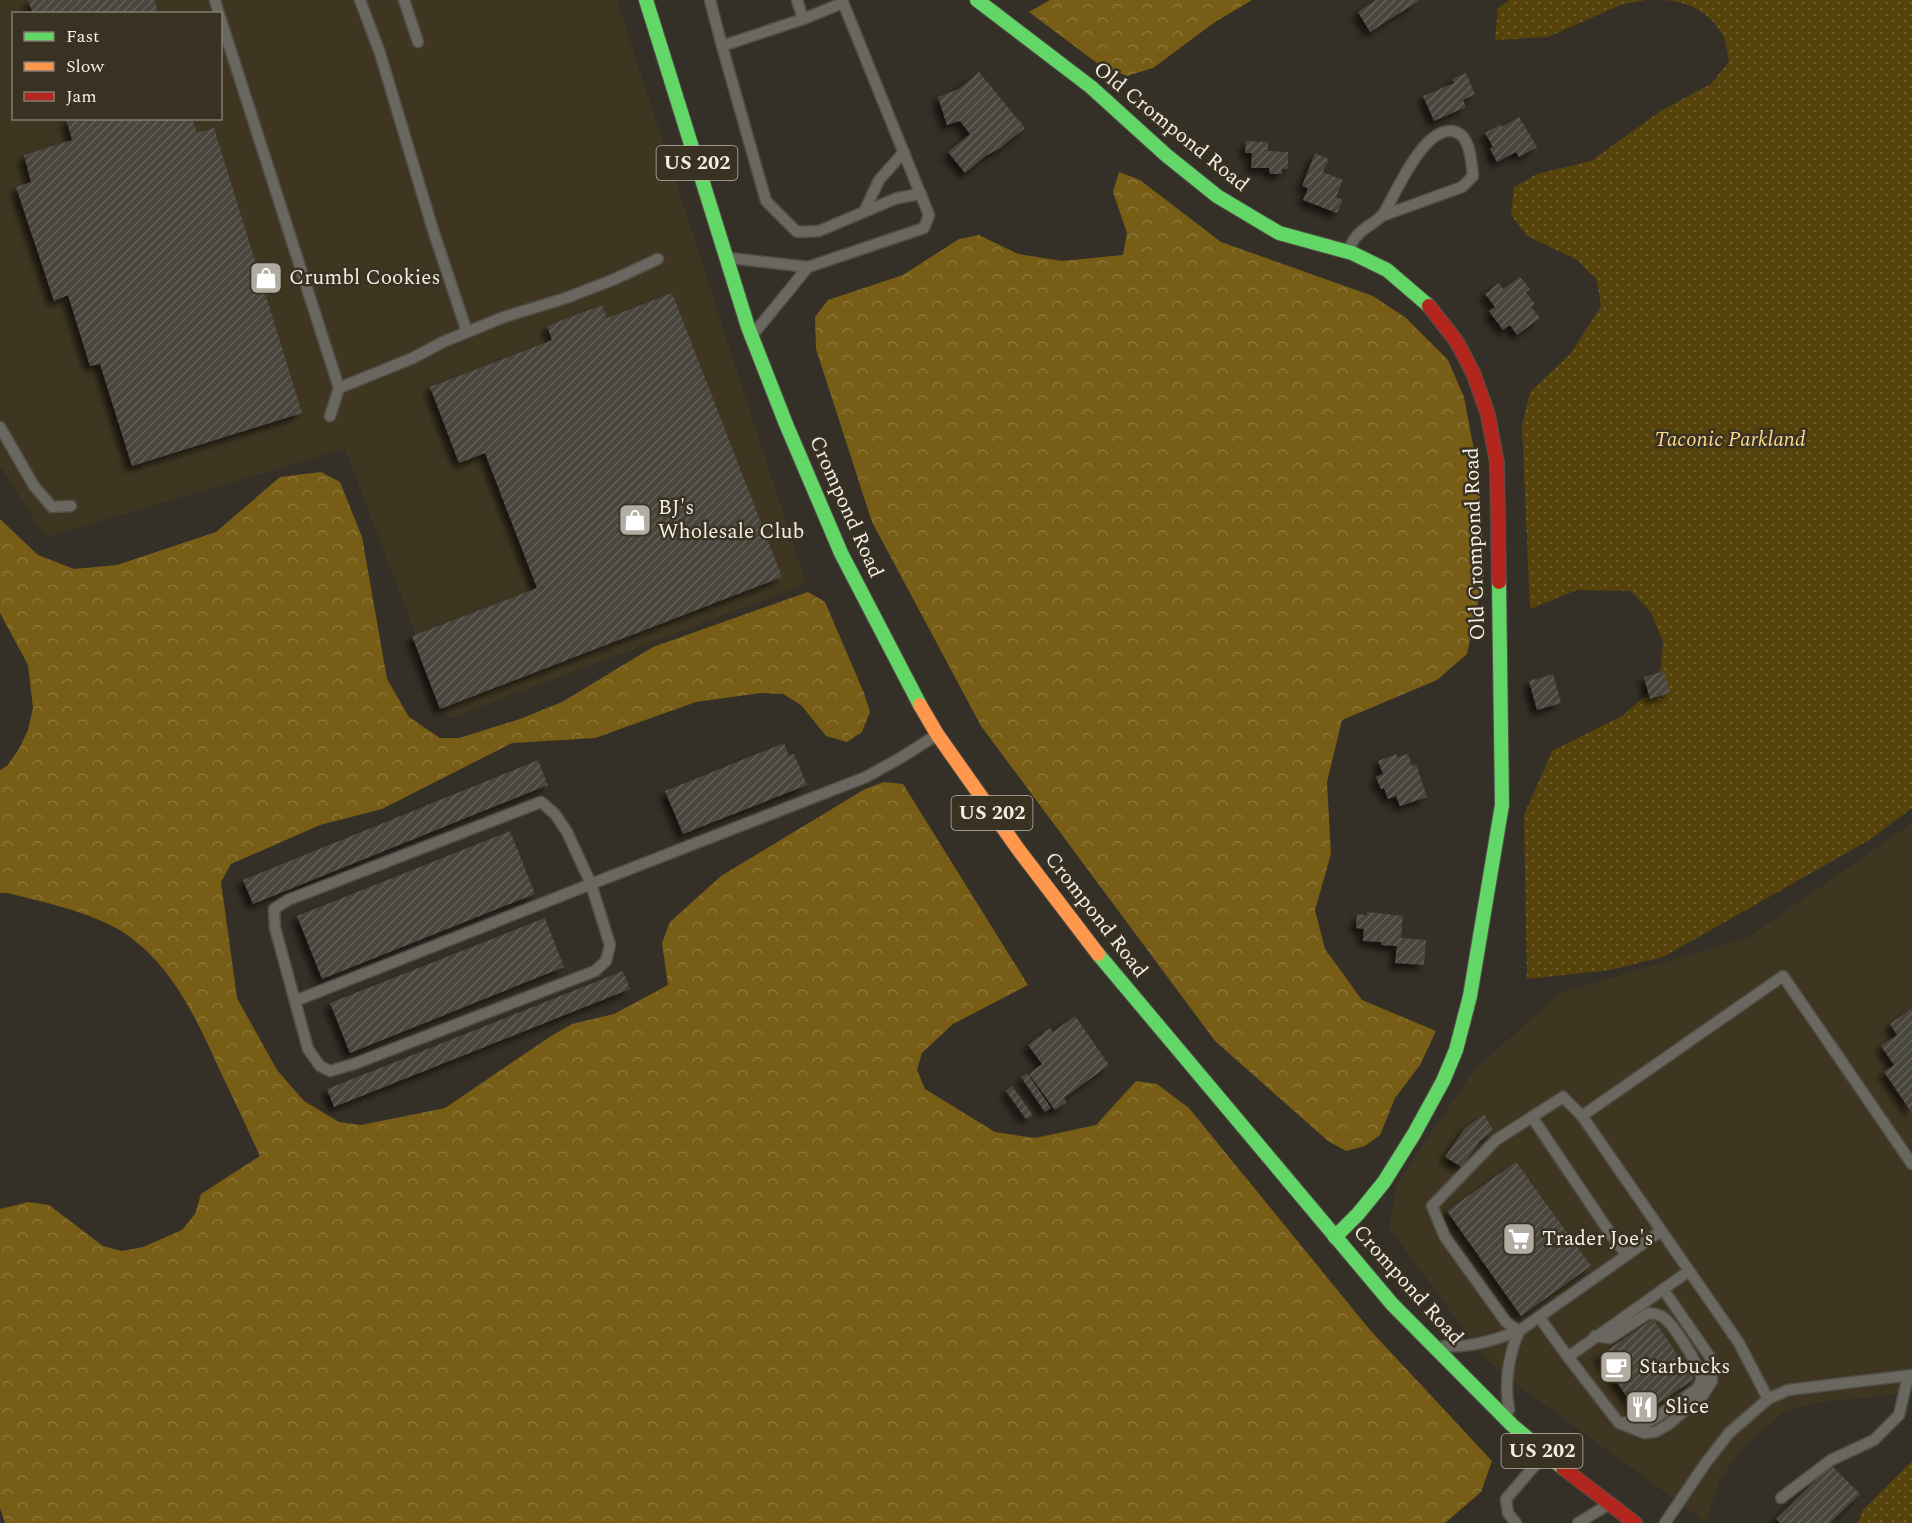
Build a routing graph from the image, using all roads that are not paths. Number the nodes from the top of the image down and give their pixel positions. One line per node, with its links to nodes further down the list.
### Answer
1 (360, 0): 9 (lane)
2 (368, 0): 9 (lane)
3 (646, 0): 19 (main road, Crompond Road / US 202)
4 (710, 0): 13 (lane)
5 (797, 0): 10 (lane)
6 (977, 0): 18 (main road, Old Crompond Road)
7 (408, 1): 12 (lane)
8 (842, 2): 10 (lane); 14 (lane)
9 (365, 14): 22 (lane)
10 (803, 19): 13 (lane)
11 (222, 21): 24 (lane)
12 (418, 42)
13 (722, 46): 16 (lane)
14 (904, 152): 15 (lane); 16 (lane)
15 (921, 194): 16 (lane); 21 (lane)
16 (864, 212)
17 (1382, 216): 17 (lane); 18 (lane)
18 (1348, 252): 35 (main road, Old Crompond Road)
19 (726, 258): 21 (lane); 23 (main road, Crompond Road / US 202)
20 (658, 259): 22 (lane)
21 (808, 267): 23 (lane)
22 (467, 332): 24 (lane)
23 (752, 336): 28 (main road, Crompond Road / US 202)
24 (339, 388): 25 (lane)
25 (330, 416)
26 (0, 427): 27 (lane)
27 (71, 506)
28 (937, 734): 29 (lane); 35 (main road, Crompond Road / US 202)
29 (591, 884): 30 (lane); 30 (lane); 30 (lane)
30 (295, 1001)
31 (1582, 1116): 32 (lane); 33 (lane); 34 (lane)
32 (1532, 1117): 36 (lane); 40 (lane)
33 (1912, 1164)
34 (1661, 1231): 36 (lane); 37 (lane)
35 (1335, 1237): 42 (main road, Crompond Road / US 202)
36 (1627, 1255): 39 (lane)
37 (1689, 1270): 38 (lane); 45 (lane)
38 (1663, 1289): 41 (lane); 46 (lane)
39 (1539, 1317): 40 (lane); 43 (lane)
40 (1519, 1331): 42 (lane); 47 (lane)
41 (1595, 1336): 43 (lane); 46 (lane)
42 (1433, 1346): 47 (main road, Crompond Road / US 202)
43 (1568, 1357): 46 (lane)
44 (1910, 1376): 45 (lane); 49 (lane)
45 (1768, 1399): 54 (lane)
46 (1619, 1423)
47 (1512, 1425): 48 (main road, Crompond Road / US 202)
48 (1545, 1454): 50 (main road, Crompond Road / US 202); 51 (lane)
49 (1781, 1498)
50 (1609, 1504): 52 (lane); 53 (main road, Crompond Road / US 202)
51 (1516, 1523)
52 (1578, 1523)
53 (1635, 1523)
54 (1665, 1523)

